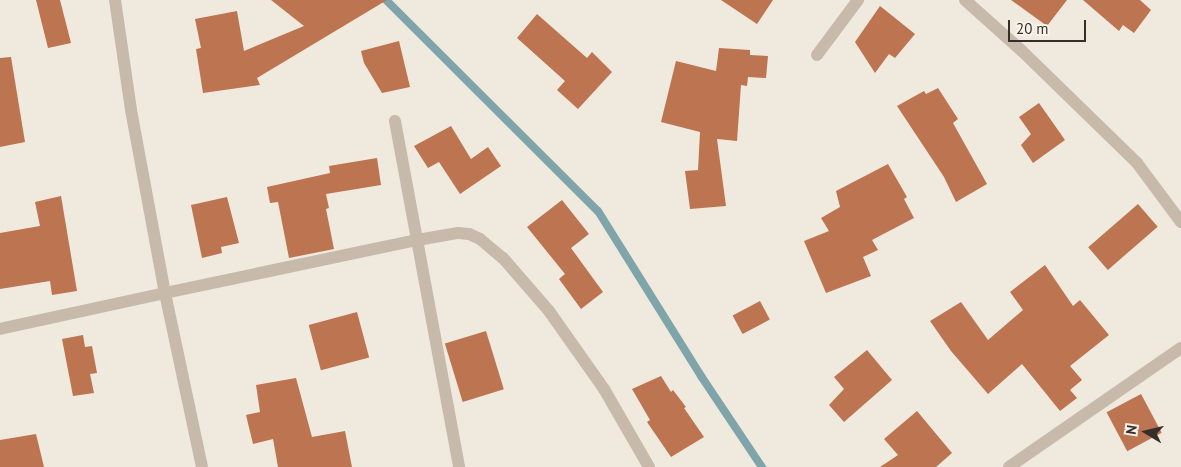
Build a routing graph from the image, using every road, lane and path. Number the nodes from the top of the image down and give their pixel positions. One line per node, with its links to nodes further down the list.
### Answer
1 (114, 0): 8 (street)
2 (858, 0): 4 (street)
3 (965, 0): 6 (street)
4 (817, 55)
5 (395, 121): 7 (street)
6 (1181, 222)
7 (417, 240): 8 (street); 12 (street); 13 (street)
8 (165, 293): 9 (street); 11 (street)
9 (0, 329)
10 (1181, 348): 14 (street)
11 (202, 467)
12 (459, 467)
13 (649, 467)
14 (1009, 467)

